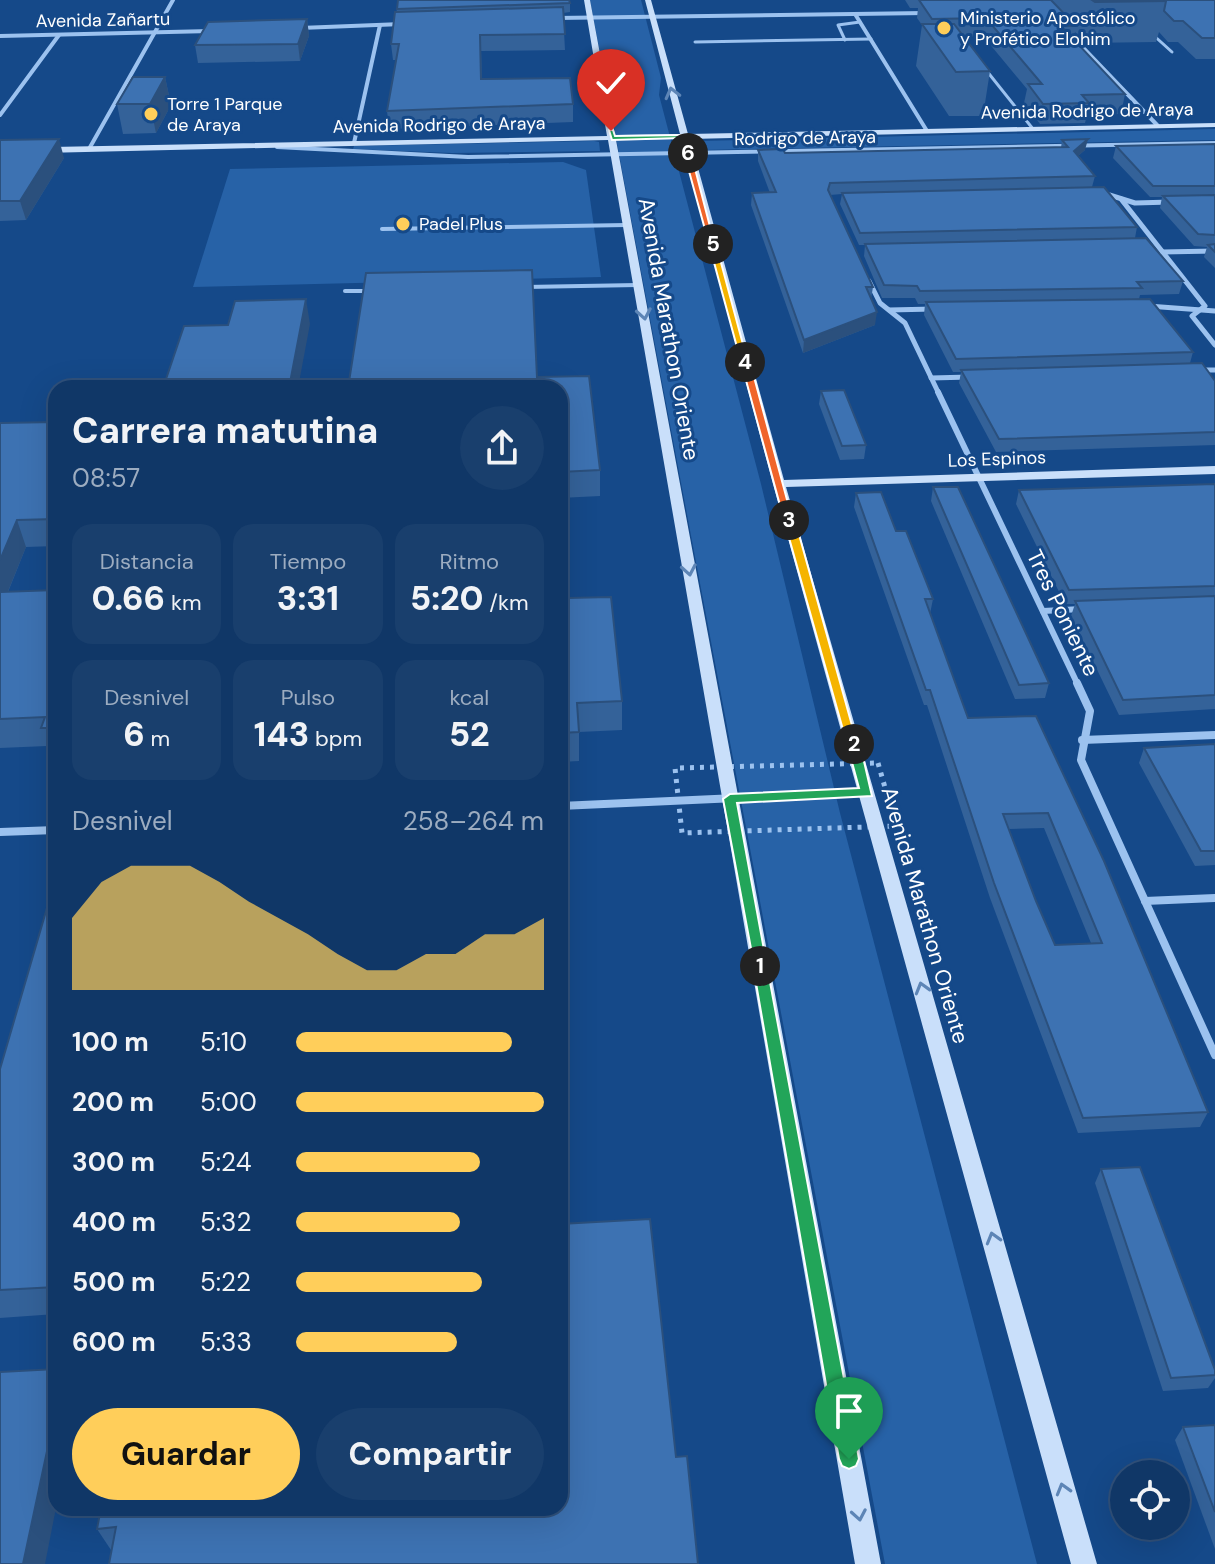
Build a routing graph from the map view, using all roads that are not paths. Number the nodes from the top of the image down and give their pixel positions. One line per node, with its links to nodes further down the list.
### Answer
1 (173, 0): 15 (street)
2 (648, 0): 6 (main road, Avenida Marathon Oriente)
3 (589, 9): 6 (street); 7 (street); 29 (main road, Avenida Marathon Oriente)
4 (933, 13): 5 (street)
5 (855, 14): 6 (street); 8 (street)
6 (652, 16): 28 (main road, Avenida Marathon Oriente, one-way to 6)
7 (546, 19)
8 (860, 22): 18 (street); 19 (lane)
9 (410, 24): 10 (street)
10 (380, 25): 12 (street); 30 (street)
11 (1151, 26): 21 (lane)
12 (290, 28)
13 (1064, 28): 25 (street)
14 (215, 31): 15 (street, Avenida Zañartu)
15 (155, 33): 16 (street, Avenida Zañartu); 33 (street)
16 (59, 35): 17 (street, Avenida Zañartu); 23 (street)
17 (0, 36)
18 (871, 39): 19 (lane); 27 (street)
19 (845, 40): 20 (lane)
20 (695, 42)
21 (1172, 52)
22 (979, 61): 26 (lane)
23 (0, 115)
24 (1215, 125): 25 (main road, Avenida Rodrigo de Araya)
25 (1158, 126): 26 (main road, Avenida Rodrigo de Araya)
26 (1033, 129): 27 (main road, Avenida Rodrigo de Araya)
27 (927, 131): 28 (main road, Avenida Rodrigo de Araya)
28 (683, 136): 29 (main road, Avenida Rodrigo de Araya); 35 (main road, Avenida Marathon Oriente)
29 (612, 138): 30 (main road, Avenida Rodrigo de Araya); 36 (main road, Avenida Marathon Oriente)
30 (354, 143): 32 (main road, Avenida Rodrigo de Araya)
31 (1215, 143): 35 (street, Rodrigo de Araya)
32 (252, 145): 33 (main road, Avenida Rodrigo de Araya); 36 (street, Rodrigo de Araya)
33 (89, 149): 34 (main road, Avenida Rodrigo de Araya)
34 (0, 151)
35 (688, 155): 36 (street, Rodrigo de Araya); 63 (main road, Avenida Marathon Oriente)
36 (615, 156): 40 (main road, Avenida Marathon Oriente)
37 (1090, 193): 38 (street)
38 (1121, 199): 39 (street); 43 (street)
39 (1175, 202)
40 (627, 225): 41 (lane); 47 (main road, Avenida Marathon Oriente)
41 (382, 229)
42 (1140, 244): 43 (street)
43 (1156, 244): 45 (street)
44 (1215, 251): 45 (street)
45 (1162, 252): 53 (street)
46 (866, 274): 54 (street, Tres Poniente)
47 (638, 285): 48 (lane); 69 (main road, Avenida Marathon Oriente, one-way to 69)
48 (515, 288)
49 (345, 291): 50 (lane)
50 (376, 291)
51 (1145, 306): 53 (street)
52 (937, 309): 54 (street)
53 (1197, 309): 55 (street); 56 (street)
54 (889, 310): 60 (street, Tres Poniente)
55 (1215, 311)
56 (1215, 345)
57 (1215, 370): 58 (street)
58 (1183, 371)
59 (978, 376): 60 (street)
60 (931, 378): 62 (street, Tres Poniente)
61 (1215, 470): 62 (main road, Los Espinos)
62 (979, 478): 63 (main road, Los Espinos); 65 (street, Tres Poniente)
63 (779, 484): 68 (main road, Avenida Marathon Oriente)
64 (1090, 609): 65 (street)
65 (1043, 611): 67 (street, Tres Poniente)
66 (1215, 735): 67 (street)
67 (1082, 740): 74 (street, Tres Poniente)
68 (867, 792): 69 (street); 77 (main road, Avenida Marathon Oriente, one-way to 68)
69 (730, 799): 70 (street); 76 (main road, Avenida Marathon Oriente, one-way to 76)
70 (568, 806)
71 (48, 830): 72 (street)
72 (0, 832)
73 (1215, 898): 74 (street)
74 (1145, 901): 75 (street, Tres Poniente)
75 (1215, 1055)
76 (868, 1564)
77 (1084, 1564)

